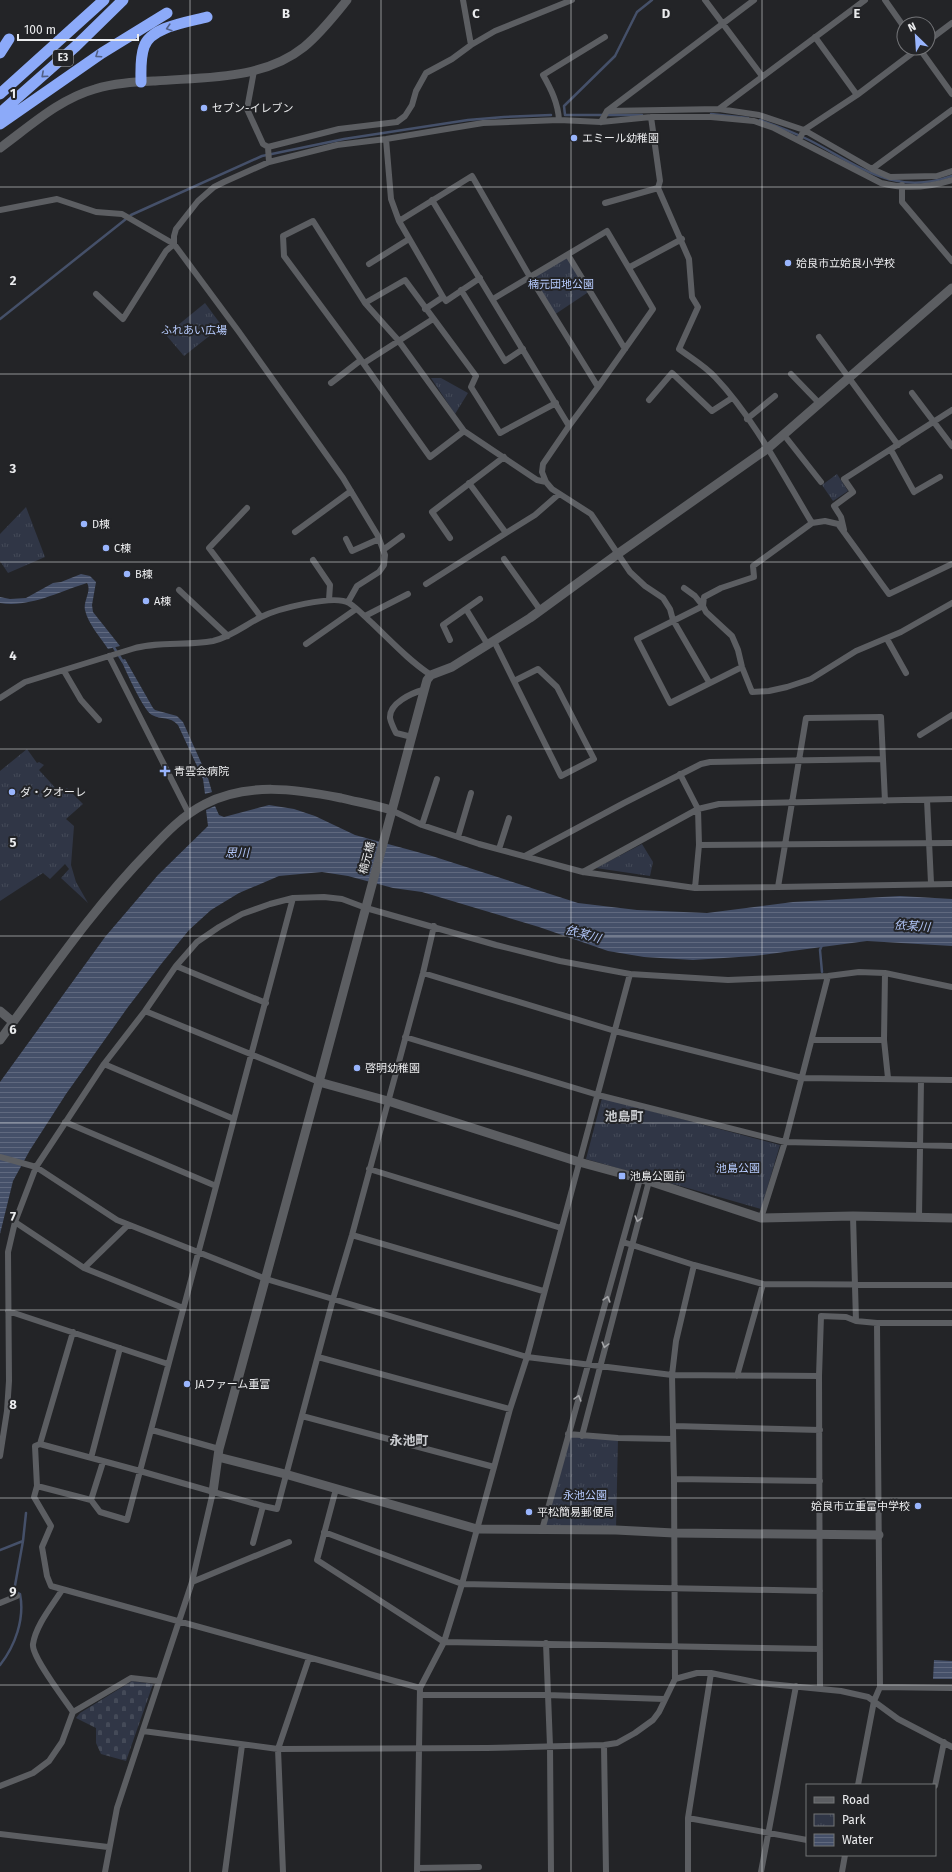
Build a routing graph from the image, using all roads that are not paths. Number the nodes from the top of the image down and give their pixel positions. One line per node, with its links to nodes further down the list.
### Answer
1 (104, 0): 24 (highway, E3)
2 (123, 0): 30 (highway, E3, one-way to 30)
3 (347, 0): 21 (street)
4 (463, 0): 19 (street)
5 (572, 0): 19 (street)
6 (705, 0): 13 (street)
7 (754, 0): 13 (street)
8 (865, 0): 17 (street)
9 (885, 0): 11 (street)
10 (167, 12): 34 (highway, one-way to 34)
11 (896, 16)
12 (207, 17): 23 (highway, one-way to 23)
13 (723, 23): 22 (street); 29 (street)
14 (952, 23): 15 (street)
15 (936, 35)
16 (605, 37): 32 (street)
17 (815, 37): 22 (street); 26 (street)
18 (6, 40): 20 (highway)
19 (471, 45): 38 (street)
20 (0, 53)
21 (254, 71): 23 (street); 38 (street)
22 (762, 76): 27 (street)
23 (141, 82): 39 (street)
24 (0, 94)
25 (952, 94): 26 (street)
26 (857, 95): 35 (street)
27 (719, 109): 29 (street); 35 (street)
28 (952, 110): 41 (street)
29 (606, 111): 33 (street)
30 (0, 113)
31 (651, 117): 33 (street); 37 (street); 45 (street)
32 (559, 120): 33 (street); 36 (street)
33 (602, 122)
34 (0, 124)
35 (804, 130): 37 (street); 41 (street)
36 (386, 139): 40 (street); 49 (street)
37 (800, 140): 44 (street)
38 (268, 147): 40 (street)
39 (0, 148)
40 (269, 162): 52 (street)
41 (872, 169): 42 (street)
42 (952, 171)
43 (952, 180): 44 (street)
44 (902, 185): 54 (street)
45 (658, 188): 47 (street); 51 (street)
46 (432, 200): 49 (street); 57 (street); 58 (street)
47 (604, 203)
48 (0, 210): 52 (street)
49 (399, 221): 50 (street)
50 (409, 239): 55 (street); 62 (street)
51 (682, 239): 56 (street); 78 (street)
52 (174, 244): 61 (street); 97 (street)
53 (568, 255): 56 (street); 57 (street); 69 (street)
54 (952, 261)
55 (369, 264)
56 (630, 267): 69 (street)
57 (530, 277): 63 (street); 75 (street)
58 (480, 278): 60 (street); 63 (street)
59 (952, 288): 73 (street)
60 (461, 290): 62 (street); 70 (street)
61 (96, 294)
62 (443, 297): 65 (street)
63 (494, 299): 70 (street)
64 (364, 303): 65 (street); 68 (street); 71 (street)
65 (425, 309): 66 (street)
66 (433, 319): 68 (street); 80 (street)
67 (819, 337): 73 (street)
68 (398, 340): 71 (street); 86 (street)
69 (625, 349): 75 (street)
70 (523, 350): 80 (street)
71 (362, 362): 74 (street); 86 (street)
72 (791, 374): 81 (street)
73 (849, 378): 81 (street); 88 (street)
74 (331, 383)
75 (598, 388): 85 (street)
76 (912, 393): 84 (street)
77 (775, 396): 83 (street)
78 (732, 398): 79 (street); 83 (street)
79 (649, 400)
80 (556, 403): 85 (street)
81 (820, 404): 87 (street)
82 (952, 410): 84 (street)
83 (747, 419): 90 (street)
84 (934, 422): 88 (street); 89 (street)
85 (569, 426): 94 (street)
86 (464, 431): 92 (street)
87 (784, 435): 90 (street); 95 (street)
88 (898, 445): 91 (street)
89 (952, 446)
90 (767, 449): 100 (street); 109 (street)
91 (891, 450): 93 (street); 102 (street)
92 (504, 457): 94 (street); 96 (street)
93 (940, 477)
94 (546, 482): 98 (street)
95 (821, 482)
96 (470, 483): 103 (street); 105 (street)
97 (351, 491): 101 (street); 107 (street)
98 (559, 494): 103 (street); 109 (street)
99 (247, 508): 126 (street)
100 (812, 523): 102 (street); 121 (street)
101 (295, 532)
102 (844, 532): 112 (street)
103 (506, 533): 113 (street)
104 (402, 536): 108 (street)
105 (450, 538)
106 (346, 539): 107 (street)
107 (379, 539): 108 (street)
108 (383, 550): 119 (street)
109 (619, 553): 124 (street); 127 (street)
110 (504, 559): 124 (street)
111 (313, 560): 118 (street)
112 (952, 564)
113 (426, 584)
114 (684, 588): 121 (street)
115 (179, 590): 128 (street)
116 (408, 594): 125 (street)
117 (480, 599): 123 (street)
118 (329, 600): 119 (street); 126 (street)
119 (348, 602): 122 (street)
120 (952, 603): 129 (street)
121 (704, 606): 127 (street); 134 (street)
122 (356, 609): 125 (street); 132 (street)
123 (466, 609): 130 (street); 131 (street)
124 (541, 611): 131 (street)
125 (364, 616): 137 (street)
126 (261, 617): 128 (street)
127 (673, 620): 139 (street); 139 (street)
128 (228, 636): 133 (street)
129 (887, 638): 134 (street); 136 (street)
130 (450, 640)
131 (491, 643): 137 (street); 138 (street)
132 (306, 644)
133 (109, 656): 135 (street); 157 (street)
134 (742, 667): 139 (street)
135 (64, 671): 141 (street); 143 (street)
136 (906, 673)
137 (431, 675): 140 (street, 楠元橋)
138 (514, 681): 138 (street)
139 (709, 682)
140 (423, 690): 145 (street, 楠元橋); 145 (street)
141 (0, 698)
142 (952, 716): 144 (street)
143 (99, 720)
144 (920, 734)
145 (412, 737): 156 (street, 楠元橋)
146 (883, 759): 147 (street); 147 (street); 154 (street)
147 (799, 760): 148 (street); 153 (street)
148 (680, 774): 155 (street); 166 (street)
149 (437, 779): 159 (street)
150 (471, 793): 160 (street)
151 (952, 799): 152 (street)
152 (927, 800): 154 (street); 161 (street)
153 (793, 801): 154 (street); 155 (street); 163 (street)
154 (884, 801)
155 (698, 809): 164 (street); 167 (street)
156 (391, 810): 157 (street); 159 (street); 173 (street, 楠元橋)
157 (188, 814): 184 (street)
158 (508, 818): 165 (street)
159 (422, 825): 160 (street)
160 (458, 837): 165 (street)
161 (930, 843): 162 (street); 163 (street); 168 (street)
162 (952, 843)
163 (785, 845): 164 (street); 170 (street)
164 (699, 846): 171 (street)
165 (499, 849): 166 (street)
166 (525, 856): 167 (street)
167 (583, 872): 171 (street)
168 (931, 883): 169 (street); 170 (street)
169 (952, 884)
170 (778, 886): 171 (street)
171 (695, 888)
172 (292, 898): 173 (street); 175 (street); 181 (street)
173 (367, 904): 174 (street); 196 (street, 楠元橋)
174 (434, 926): 176 (street); 178 (street)
175 (176, 966): 181 (street); 183 (street)
176 (423, 973): 185 (street); 186 (street)
177 (885, 973): 179 (street); 180 (street); 189 (street)
178 (630, 974): 179 (street); 185 (street)
179 (828, 976): 188 (street)
180 (952, 987)
181 (266, 1002): 190 (street)
182 (0, 1011): 184 (street)
183 (145, 1011): 190 (street); 191 (street)
184 (13, 1022): 187 (street)
185 (615, 1031): 192 (street); 197 (street)
186 (405, 1036): 197 (street); 198 (street)
187 (0, 1040)
188 (812, 1040): 189 (street); 192 (street)
189 (884, 1040): 193 (street)
190 (252, 1056): 196 (street); 199 (street)
191 (104, 1064): 199 (street); 200 (street)
192 (802, 1078): 193 (street); 201 (street)
193 (888, 1078): 194 (street)
194 (921, 1080): 195 (street); 202 (street)
195 (952, 1080)
196 (320, 1082): 198 (street); 224 (street, 楠元橋)
197 (598, 1095): 201 (street); 205 (street)
198 (388, 1101): 205 (street); 207 (street)
199 (234, 1120): 210 (street)
200 (65, 1122): 206 (street); 210 (street)
201 (786, 1142): 202 (street); 213 (street)
202 (920, 1146): 203 (street); 212 (street)
203 (952, 1146)
204 (0, 1157): 206 (street)
205 (579, 1162): 208 (street); 217 (street)
206 (32, 1165): 215 (street); 216 (street)
207 (369, 1169): 217 (street); 218 (street)
208 (640, 1179): 209 (street); 219 (street)
209 (649, 1181): 213 (street); 220 (street, one-way to 220)
210 (216, 1186): 221 (street)
211 (853, 1216): 212 (street); 213 (street); 226 (street)
212 (919, 1217): 214 (street)
213 (761, 1218)
214 (952, 1218)
215 (15, 1222): 223 (street); 231 (street)
216 (128, 1225): 221 (street); 223 (street)
217 (562, 1228): 228 (street)
218 (352, 1235): 228 (street); 229 (street)
219 (623, 1242): 220 (street); 239 (street, one-way to 219)
220 (631, 1245): 222 (street); 241 (street, one-way to 241)
221 (199, 1253): 224 (street); 230 (street)
222 (694, 1265): 225 (street); 242 (street)
223 (84, 1268): 230 (street)
224 (266, 1279): 229 (street); 254 (street, 楠元橋)
225 (763, 1284): 226 (street); 243 (street)
226 (855, 1285): 227 (street); 232 (street)
227 (952, 1285)
228 (543, 1291): 238 (street)
229 (333, 1299): 237 (street); 238 (street)
230 (183, 1308): 240 (street)
231 (8, 1311): 235 (street); 255 (street)
232 (856, 1321): 233 (street); 244 (street)
233 (877, 1323): 234 (street); 273 (street)
234 (952, 1323)
235 (74, 1332): 236 (street); 253 (street)
236 (120, 1348): 240 (street); 256 (street)
237 (318, 1357): 245 (street); 246 (street)
238 (527, 1357): 239 (street); 245 (street)
239 (589, 1363): 241 (street); 250 (street, one-way to 239)
240 (168, 1364): 248 (street)
241 (600, 1365): 242 (street); 251 (street)
242 (672, 1375): 243 (street); 247 (street)
243 (737, 1376): 244 (street)
244 (819, 1376): 249 (street)
245 (510, 1409): 258 (street)
246 (302, 1416): 258 (street); 260 (street)
247 (674, 1426): 249 (street); 252 (street)
248 (152, 1430): 254 (street); 259 (street)
249 (820, 1430): 262 (street)
250 (568, 1434): 251 (street); 269 (street)
251 (582, 1436): 252 (street)
252 (673, 1439): 261 (street)
253 (40, 1444): 256 (street); 263 (street)
254 (219, 1453): 260 (street); 265 (street, 楠元橋)
255 (0, 1456)
256 (91, 1458): 257 (street)
257 (102, 1462): 259 (street); 266 (street)
258 (494, 1468): 268 (street)
259 (140, 1472): 265 (street); 266 (street)
260 (285, 1474): 264 (street); 267 (street)
261 (674, 1479): 262 (street); 271 (street)
262 (820, 1481): 272 (street)
263 (36, 1486): 266 (street); 279 (street)
264 (336, 1490): 268 (street); 270 (street)
265 (213, 1492): 267 (street); 276 (street)
266 (91, 1500)
267 (263, 1506): 275 (street)
268 (477, 1529): 269 (street); 277 (street)
269 (542, 1530): 271 (street)
270 (324, 1532): 277 (street); 284 (street)
271 (674, 1533): 272 (street); 278 (street)
272 (820, 1534): 273 (street); 280 (street)
273 (879, 1535): 293 (street)
274 (289, 1542): 276 (street)
275 (253, 1543)
276 (192, 1582): 283 (street)
277 (462, 1584): 278 (street); 284 (street)
278 (674, 1588): 280 (street); 286 (street)
279 (62, 1590): 283 (street); 301 (street)
280 (820, 1591): 287 (street)
281 (17, 1596): 282 (street)
282 (0, 1603)
283 (178, 1622): 288 (street); 291 (street)
284 (444, 1642): 285 (street); 294 (street)
285 (546, 1643): 286 (street); 298 (street)
286 (674, 1645): 287 (street); 290 (street)
287 (820, 1649): 295 (street)
288 (309, 1658): 294 (street); 308 (street)
289 (712, 1673): 290 (street); 292 (street); 313 (street)
290 (674, 1679): 299 (street)
291 (158, 1681): 301 (street); 302 (street)
292 (796, 1686): 295 (street); 315 (street)
293 (880, 1687): 296 (street); 300 (street)
294 (420, 1688): 297 (street)
295 (820, 1688): 300 (street)
296 (952, 1688)
297 (420, 1695): 298 (street); 309 (street)
298 (547, 1695): 299 (street); 306 (street)
299 (664, 1699): 305 (street)
300 (874, 1701): 303 (street); 310 (street)
301 (73, 1712): 312 (street)
302 (143, 1731): 304 (street); 317 (street)
303 (944, 1742): 307 (street); 311 (street)
304 (242, 1745): 308 (street); 322 (street)
305 (604, 1745): 306 (street); 325 (street)
306 (550, 1746): 309 (street); 324 (street)
307 (952, 1747)
308 (278, 1749): 309 (street); 323 (street)
309 (418, 1749): 320 (street)
310 (858, 1784)
311 (935, 1784)
312 (0, 1786)
313 (688, 1818): 315 (street); 326 (street)
314 (0, 1834): 317 (street)
315 (770, 1834): 316 (street); 327 (street)
316 (806, 1840)
317 (108, 1848): 321 (street)
318 (845, 1856): 328 (street)
319 (479, 1868): 320 (street)
320 (417, 1870)
321 (105, 1872)
322 (225, 1872)
323 (283, 1872)
324 (551, 1872)
325 (606, 1872)
326 (688, 1872)
327 (762, 1872)
328 (842, 1872)

